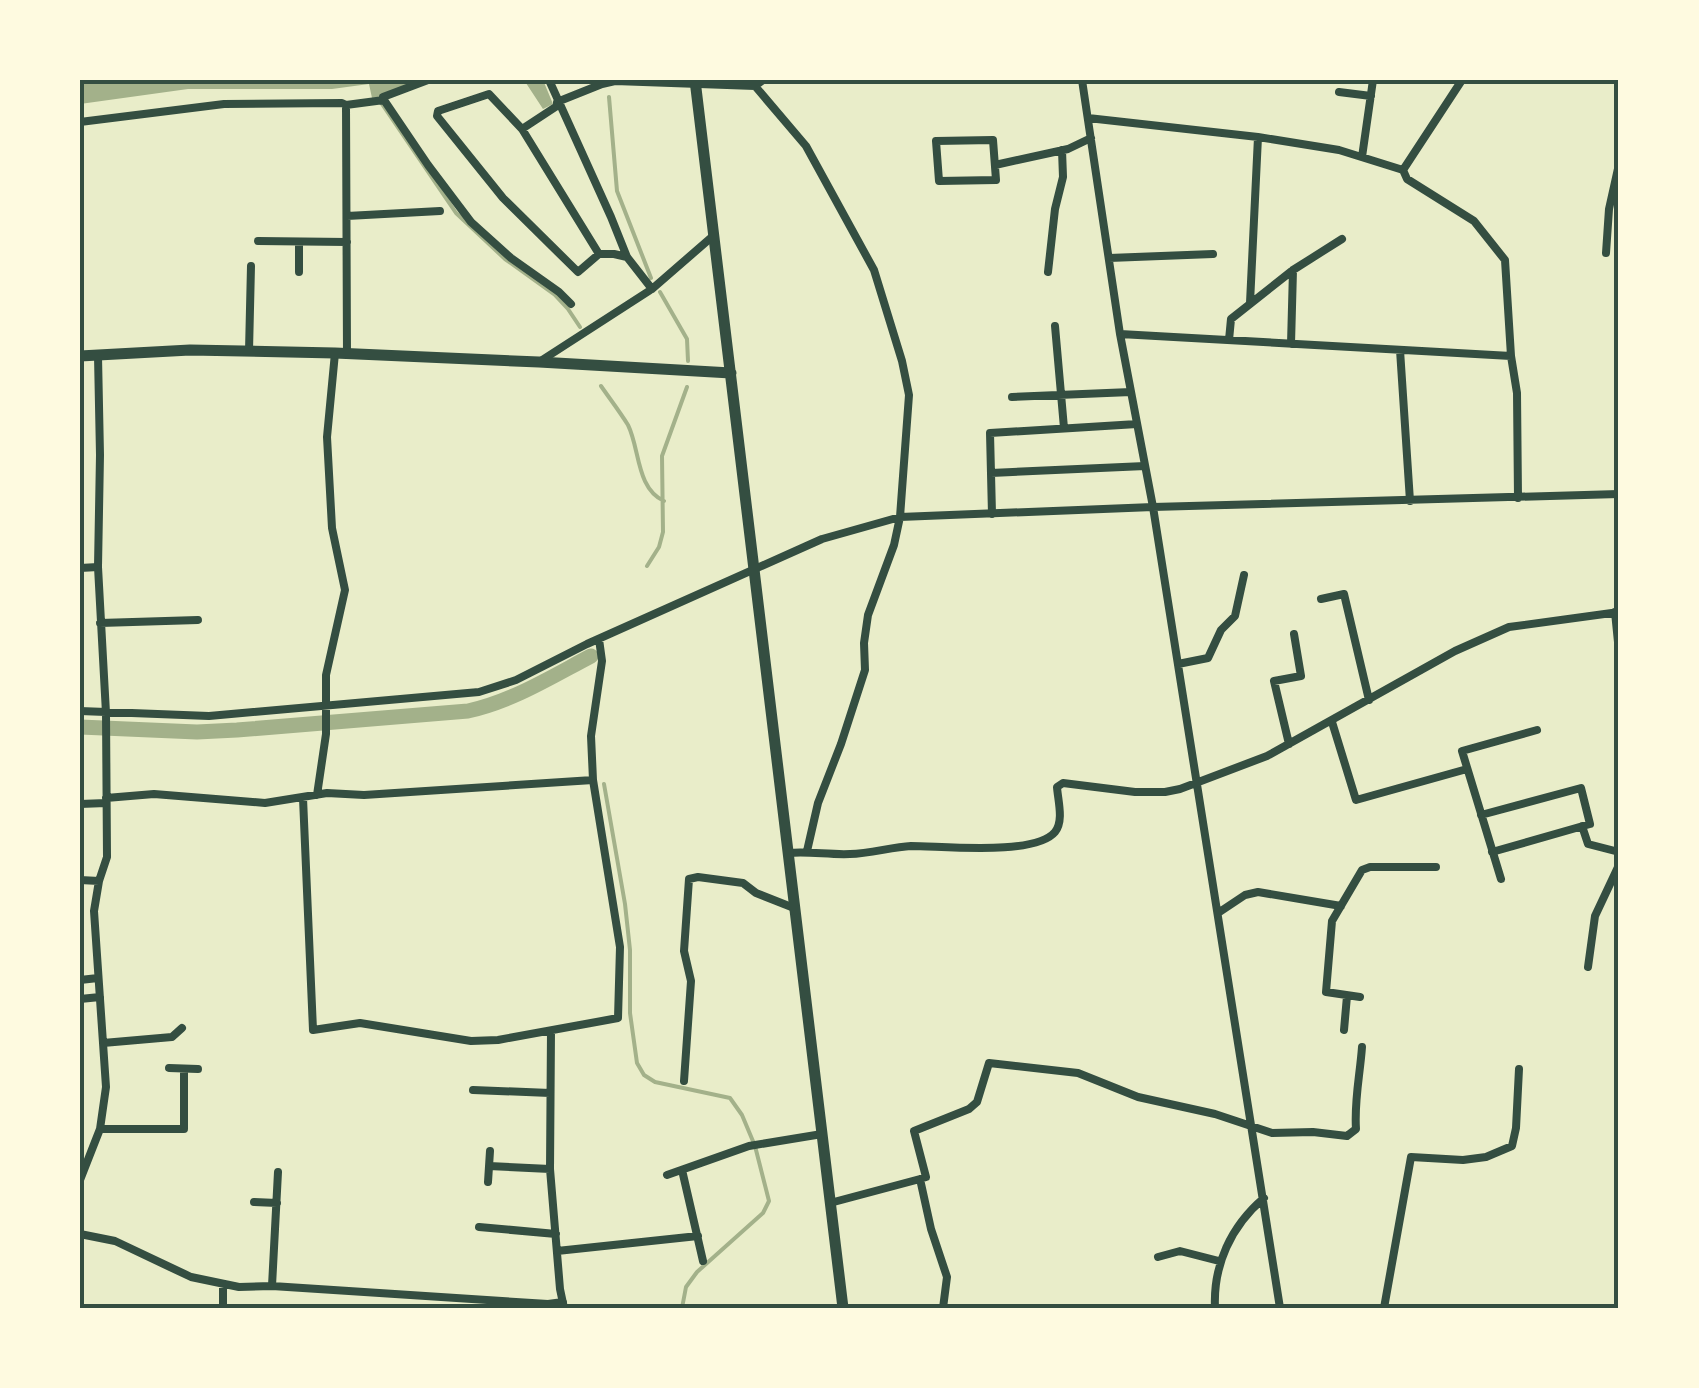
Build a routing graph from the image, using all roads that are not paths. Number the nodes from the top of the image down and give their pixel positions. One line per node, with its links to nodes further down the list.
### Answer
1 (428, 80): 10 (street)
2 (549, 80): 11 (street)
3 (1082, 80): 13 (street)
4 (1373, 80): 9 (street)
5 (1462, 80): 22 (street)
6 (695, 81): 7 (street); 11 (street); 25 (main road)
7 (759, 83): 66 (street)
8 (1340, 92): 9 (street)
9 (1371, 96): 19 (street)
10 (384, 100): 12 (street); 41 (street)
11 (558, 102): 15 (street); 33 (street)
12 (346, 106): 14 (street); 24 (street)
13 (1088, 118): 16 (street); 17 (street)
14 (80, 122)
15 (522, 129): 31 (street); 31 (street)
16 (1258, 137): 19 (street); 40 (street)
17 (1091, 138): 18 (street); 34 (street)
18 (1062, 150): 21 (street); 38 (street)
19 (1362, 157): 22 (street)
20 (1619, 164): 30 (street)
21 (995, 165): 21 (street)
22 (1403, 170): 51 (street)
23 (440, 210): 24 (street)
24 (347, 216): 29 (street)
25 (715, 234): 39 (street); 53 (main road)
26 (1342, 239): 36 (street)
27 (258, 241): 28 (street)
28 (299, 242): 29 (street); 37 (street)
29 (348, 242): 48 (street)
30 (1606, 253)
31 (599, 254): 33 (street)
32 (1213, 254): 34 (street)
33 (627, 257): 39 (street)
34 (1109, 258): 43 (street)
35 (251, 266): 47 (street)
36 (1293, 270): 40 (street); 45 (street)
37 (299, 272)
38 (1048, 272)
39 (652, 289): 52 (street)
40 (1250, 303): 44 (street)
41 (571, 304)
42 (1055, 326): 55 (street)
43 (1120, 334): 44 (street); 54 (street)
44 (1229, 340): 45 (street)
45 (1291, 344): 46 (street)
46 (1400, 350): 51 (street); 63 (street)
47 (249, 351): 48 (main road); 50 (main road)
48 (340, 354): 52 (main road); 80 (street)
49 (80, 356): 50 (main road)
50 (98, 356): 67 (street)
51 (1511, 356): 62 (street)
52 (538, 362): 53 (main road)
53 (730, 373): 69 (main road)
54 (1131, 392): 55 (street); 57 (street)
55 (1062, 395): 56 (street); 58 (street)
56 (1012, 397)
57 (1137, 424): 58 (street); 59 (street)
58 (1064, 428): 60 (street)
59 (1145, 466): 60 (street); 64 (street)
60 (990, 473): 65 (street)
61 (1619, 494): 62 (street)
62 (1518, 498): 63 (street)
63 (1410, 501): 64 (street)
64 (1153, 507): 65 (street); 78 (street)
65 (992, 514): 66 (street)
66 (900, 517): 69 (street); 95 (street)
67 (98, 567): 68 (street); 74 (street)
68 (80, 568)
69 (754, 570): 76 (street); 98 (main road)
70 (1244, 575): 78 (street)
71 (1321, 599): 79 (street)
72 (1617, 612): 77 (street); 79 (street)
73 (198, 620): 74 (street)
74 (100, 623): 82 (street)
75 (1294, 634): 85 (street)
76 (599, 638): 80 (street); 87 (street)
77 (1619, 652)
78 (1178, 664): 88 (street)
79 (1369, 700): 83 (street)
80 (325, 706): 82 (street); 89 (street)
81 (80, 711): 82 (street)
82 (106, 712): 91 (street)
83 (1332, 722): 85 (street); 86 (street)
84 (1537, 730): 86 (street)
85 (1289, 744): 88 (street)
86 (1467, 769): 93 (street)
87 (593, 780): 89 (street); 116 (street)
88 (1196, 781): 95 (street); 106 (street)
89 (317, 795): 90 (street)
90 (303, 798): 91 (street); 116 (street)
91 (106, 801): 92 (street); 103 (street)
92 (80, 804)
93 (1481, 815): 94 (street); 96 (street)
94 (1582, 826): 96 (street); 97 (street)
95 (807, 851): 98 (street)
96 (1492, 852): 101 (street)
97 (1619, 852)
98 (788, 853): 105 (main road)
99 (1619, 865): 107 (street)
100 (1436, 867): 104 (street)
101 (1500, 879)
102 (80, 880): 103 (street)
103 (99, 880): 108 (street)
104 (1341, 906): 106 (street); 110 (street)
105 (794, 908): 123 (street); 128 (main road)
106 (1218, 913): 126 (street)
107 (1588, 968)
108 (98, 978): 109 (street); 111 (street)
109 (80, 980)
110 (1347, 996): 112 (street); 115 (street)
111 (100, 997): 113 (street); 117 (street)
112 (1360, 997)
113 (80, 999)
114 (182, 1028): 117 (street)
115 (1344, 1030)
116 (552, 1031): 125 (street)
117 (103, 1043): 127 (street)
118 (1362, 1047): 126 (street)
119 (169, 1068): 120 (street)
120 (184, 1069): 121 (street); 127 (street)
121 (198, 1069)
122 (1519, 1069): 158 (street)
123 (684, 1081)
124 (473, 1090): 125 (street)
125 (550, 1093): 131 (street)
126 (1252, 1127): 135 (street); 138 (street)
127 (100, 1129): 136 (street)
128 (822, 1134): 132 (street); 141 (main road)
129 (490, 1151): 130 (street)
130 (489, 1166): 131 (street); 137 (street)
131 (550, 1168): 144 (street)
132 (682, 1170): 134 (street); 145 (street)
133 (278, 1172): 140 (street)
134 (668, 1176)
135 (920, 1179): 141 (street); 155 (street)
136 (80, 1180)
137 (488, 1182)
138 (1264, 1198): 149 (street); 157 (street)
139 (254, 1202): 140 (street)
140 (277, 1203): 151 (street)
141 (830, 1203): 154 (main road)
142 (479, 1228): 144 (street)
143 (80, 1234): 150 (street)
144 (556, 1234): 146 (street)
145 (698, 1236): 146 (street); 148 (street)
146 (557, 1251): 152 (street)
147 (1158, 1257): 149 (street)
148 (704, 1262)
149 (1219, 1262): 156 (street)
150 (223, 1284): 151 (street); 153 (street)
151 (272, 1286): 152 (street)
152 (564, 1305)
153 (223, 1308)
154 (843, 1308)
155 (943, 1308)
156 (1215, 1308)
157 (1280, 1308)
158 (1384, 1308)

